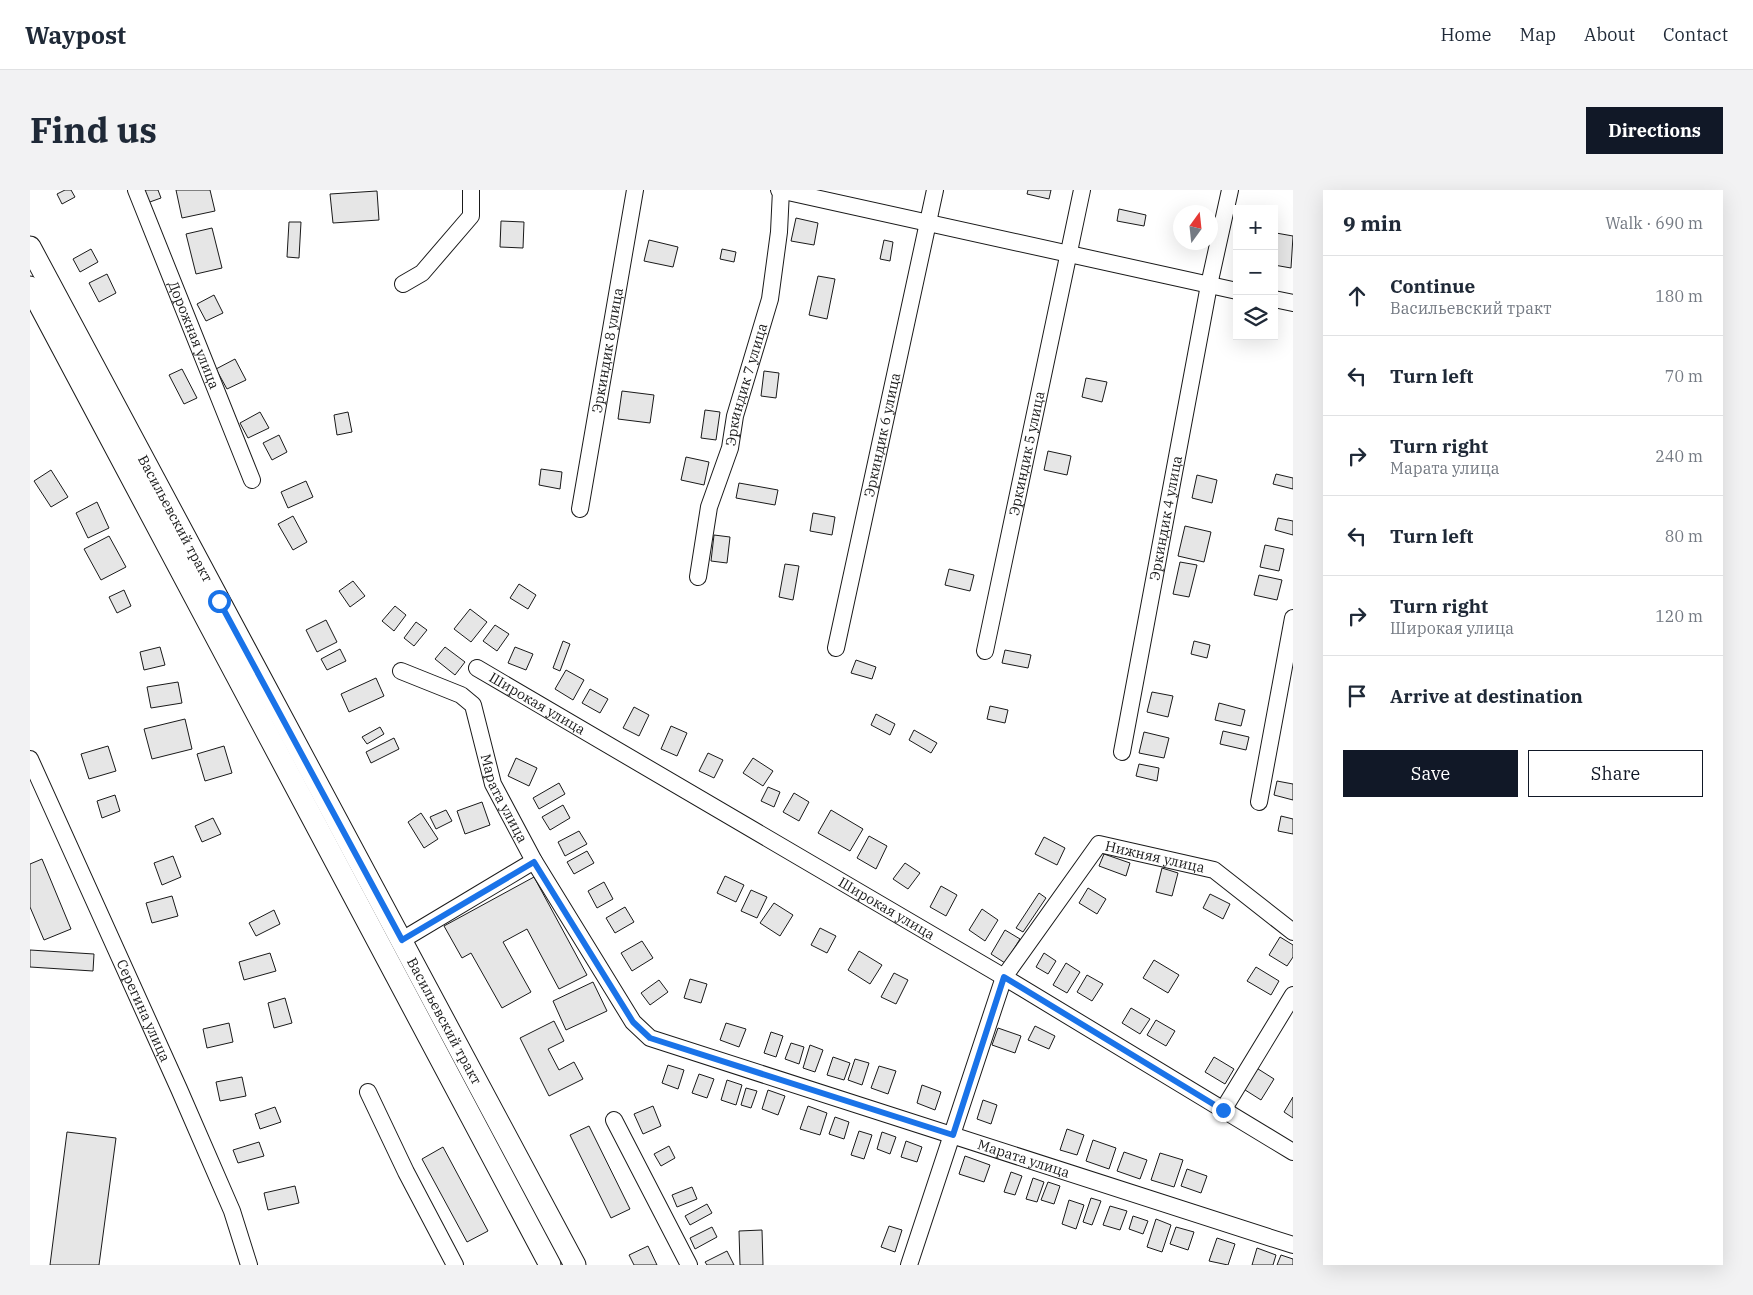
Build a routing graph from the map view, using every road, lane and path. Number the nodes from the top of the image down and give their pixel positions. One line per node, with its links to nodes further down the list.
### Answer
1 (136, 190): 17 (street, Дорожная улица)
2 (471, 190): 11 (street)
3 (635, 190): 18 (street, Эркиндик 8 улица)
4 (780, 190): 8 (street); 19 (street, Эркиндик 7 улица)
5 (934, 190): 8 (street, Эркиндик 6 улица)
6 (1082, 190): 10 (street, Эркиндик 5 улица)
7 (1230, 190): 12 (street, Эркиндик 4 улица)
8 (928, 222): 10 (street); 21 (street, Эркиндик 6 улица)
9 (30, 247): 30 (main road, Васильевский тракт)
10 (1068, 254): 12 (street); 22 (street, Эркиндик 5 улица)
11 (403, 284)
12 (1209, 285): 14 (street); 25 (street, Эркиндик 4 улица)
13 (30, 287): 41 (main road, Васильевский тракт)
14 (1233, 290)
15 (1278, 300): 16 (street)
16 (1293, 302)
17 (252, 480)
18 (580, 509)
19 (698, 578)
20 (1293, 618): 27 (street)
21 (836, 648)
22 (985, 651)
23 (477, 668): 31 (street, Широкая улица)
24 (401, 671): 28 (street, Марата улица)
25 (1122, 752)
26 (30, 759): 39 (street, Серегина улица)
27 (1259, 802)
28 (534, 862): 30 (street); 36 (street, Марата улица)
29 (1293, 932): 31 (street, Нижняя улица)
30 (402, 940): 42 (main road, Васильевский тракт)
31 (1004, 977): 34 (street, Широкая улица); 36 (street)
32 (1293, 995): 34 (street)
33 (368, 1092): 40 (street)
34 (1223, 1110): 37 (street, Широкая улица)
35 (614, 1120): 43 (street)
36 (953, 1135): 38 (street, Марата улица); 44 (street)
37 (1293, 1152)
38 (1293, 1245)
39 (249, 1265)
40 (455, 1265)
41 (550, 1265)
42 (575, 1265)
43 (689, 1265)
44 (909, 1265)

